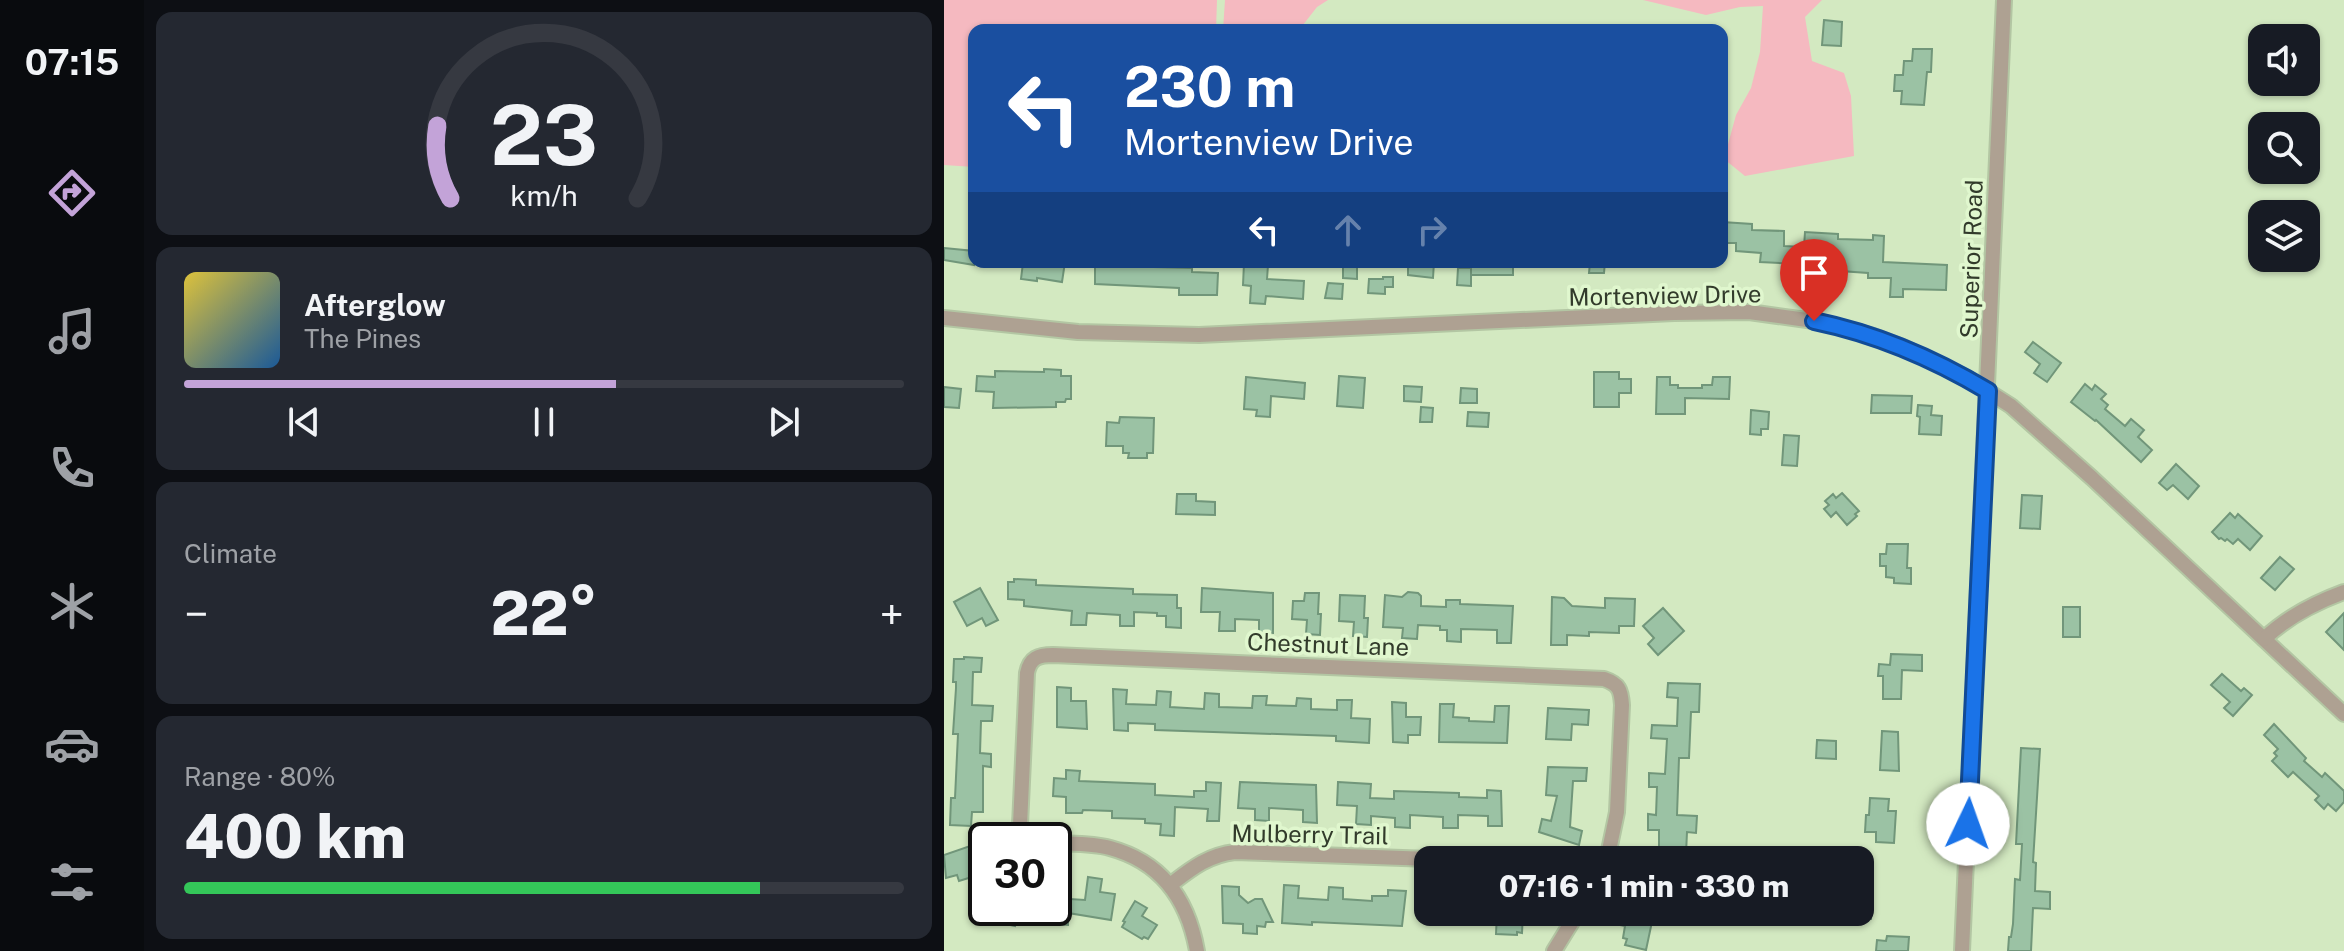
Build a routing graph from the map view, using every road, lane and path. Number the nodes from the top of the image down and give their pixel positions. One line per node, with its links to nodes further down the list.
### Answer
1 (2004, 0): 3 (street, Superior Road)
2 (944, 318): 3 (street, Mortenview Drive)
3 (1988, 391): 5 (street, Mortenview Drive); 15 (street, Superior Road)
4 (2344, 592): 5 (street)
5 (2264, 639): 6 (street, Mortenview Drive)
6 (2344, 714)
7 (1020, 822): 9 (street, Chestnut Lane)
8 (1072, 844): 11 (street)
9 (1610, 846)
10 (1414, 858): 11 (street, Mulberry Trail)
11 (1170, 885): 13 (street)
12 (1569, 926): 14 (street)
13 (1197, 951)
14 (1554, 951)
15 (1962, 951)

